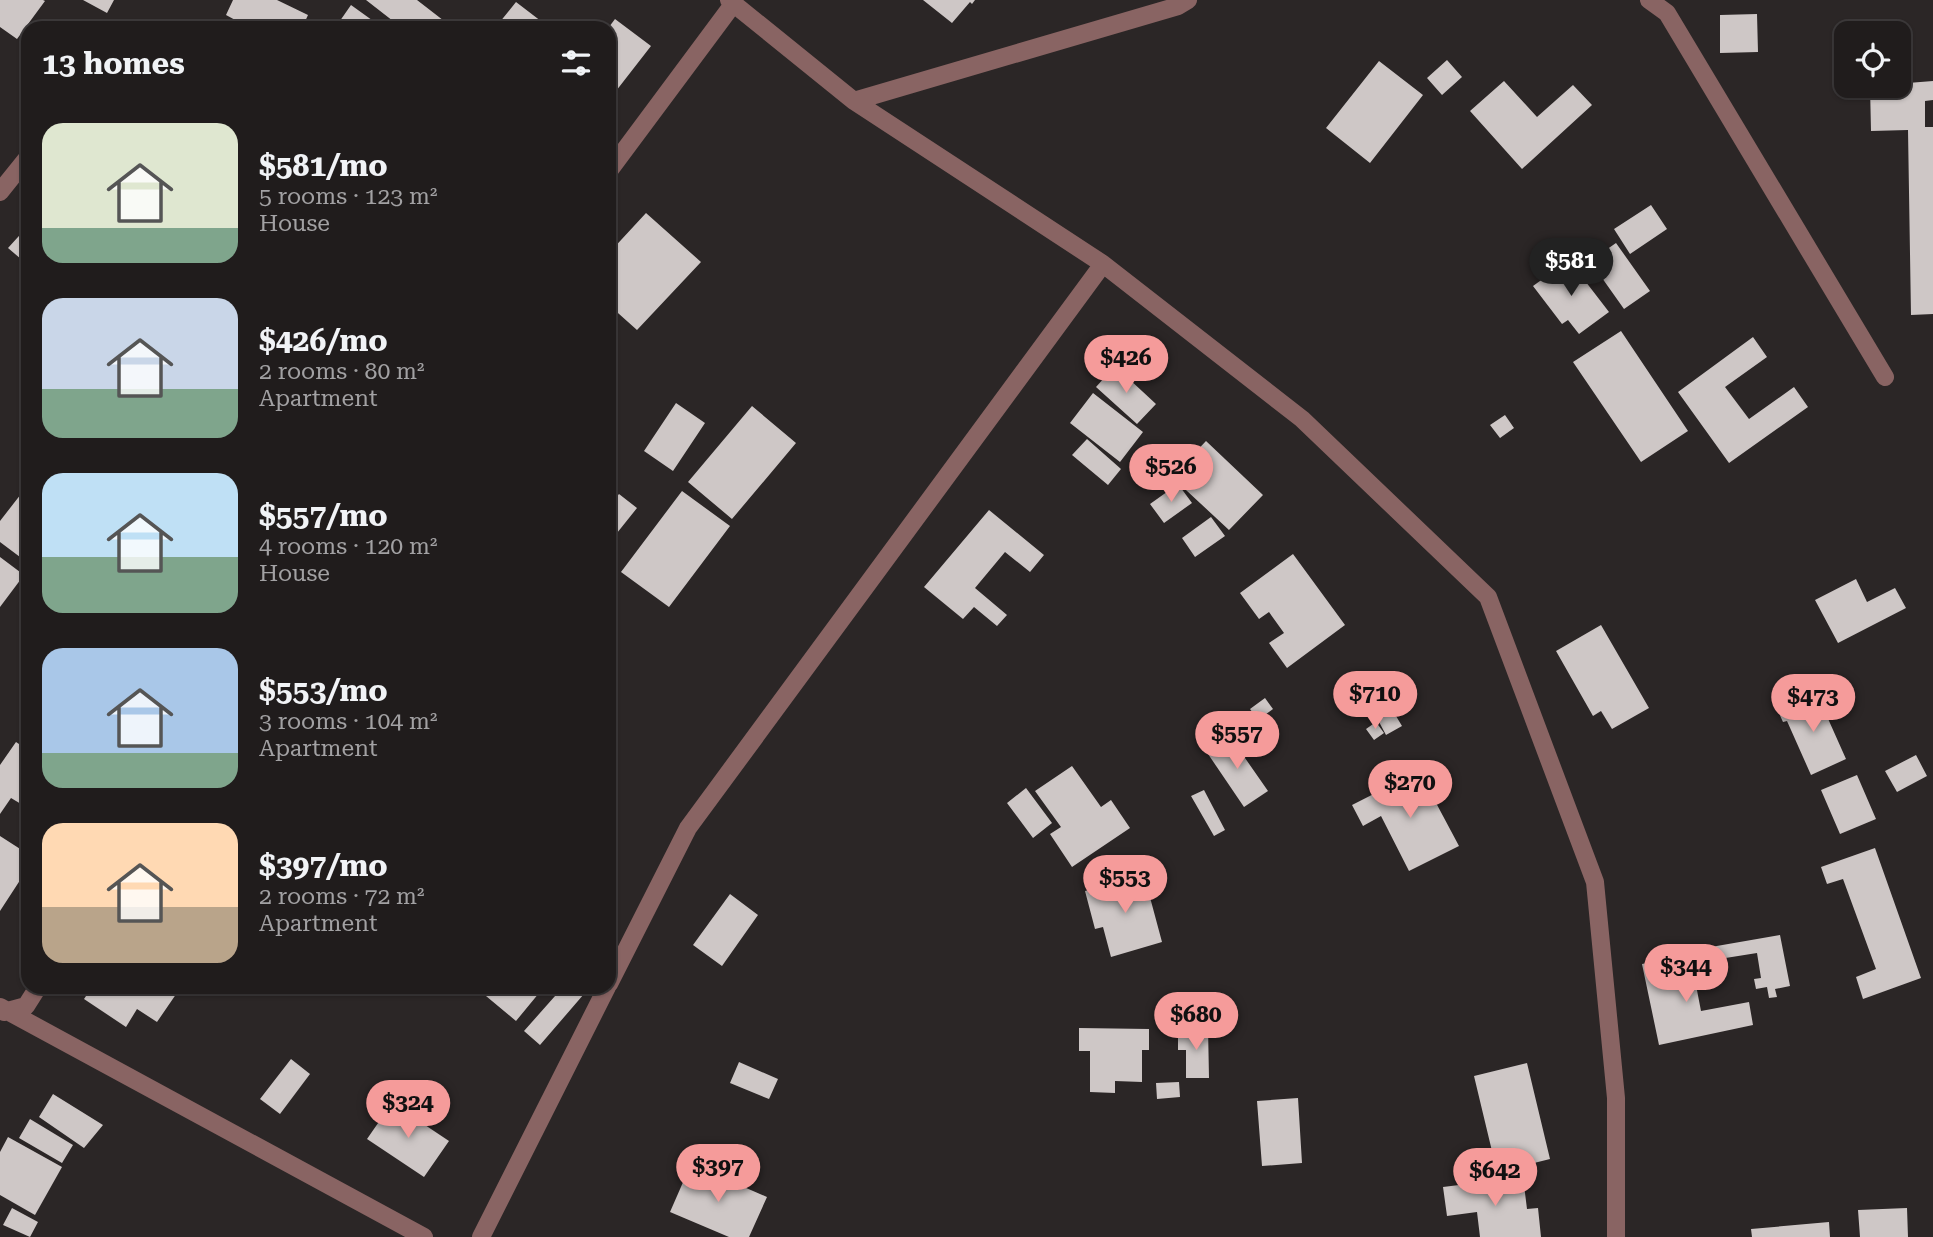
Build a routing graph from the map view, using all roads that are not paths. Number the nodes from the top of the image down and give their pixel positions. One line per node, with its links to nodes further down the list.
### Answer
1 (1188, 0): 4 (street)
2 (1649, 0): 9 (street)
3 (732, 2): 4 (street); 5 (street)
4 (854, 101): 8 (street)
5 (616, 161)
6 (21, 166): 7 (street)
7 (0, 192)
8 (1103, 264): 10 (street); 16 (street)
9 (1885, 377)
10 (616, 970)
11 (34, 994): 13 (street)
12 (604, 994): 15 (street)
13 (2, 1012): 14 (street)
14 (424, 1237)
15 (481, 1237)
16 (1616, 1237)

